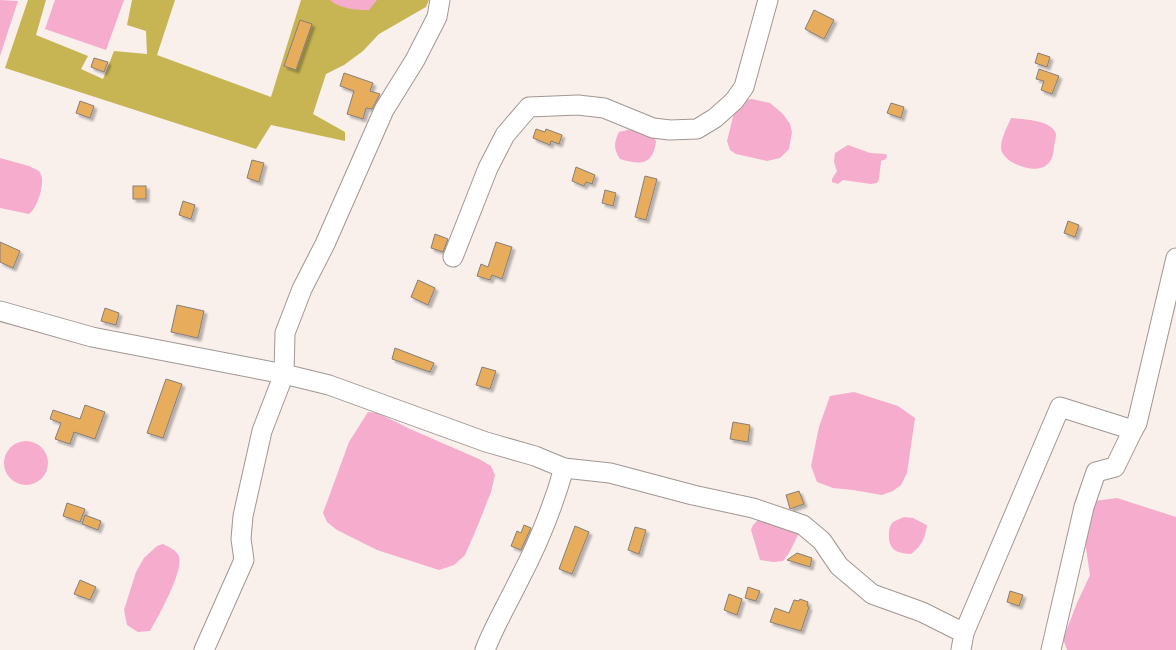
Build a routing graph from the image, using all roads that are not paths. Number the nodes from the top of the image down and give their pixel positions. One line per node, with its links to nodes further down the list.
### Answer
1 (440, 0): 6 (street)
2 (768, 0): 3 (street)
3 (453, 257)
4 (1176, 258): 7 (street)
5 (0, 311): 6 (street)
6 (284, 374): 8 (street); 10 (street)
7 (1133, 430): 9 (street); 12 (street)
8 (564, 468): 9 (street); 11 (street)
9 (963, 641)
10 (204, 650)
11 (485, 650)
12 (1051, 650)

